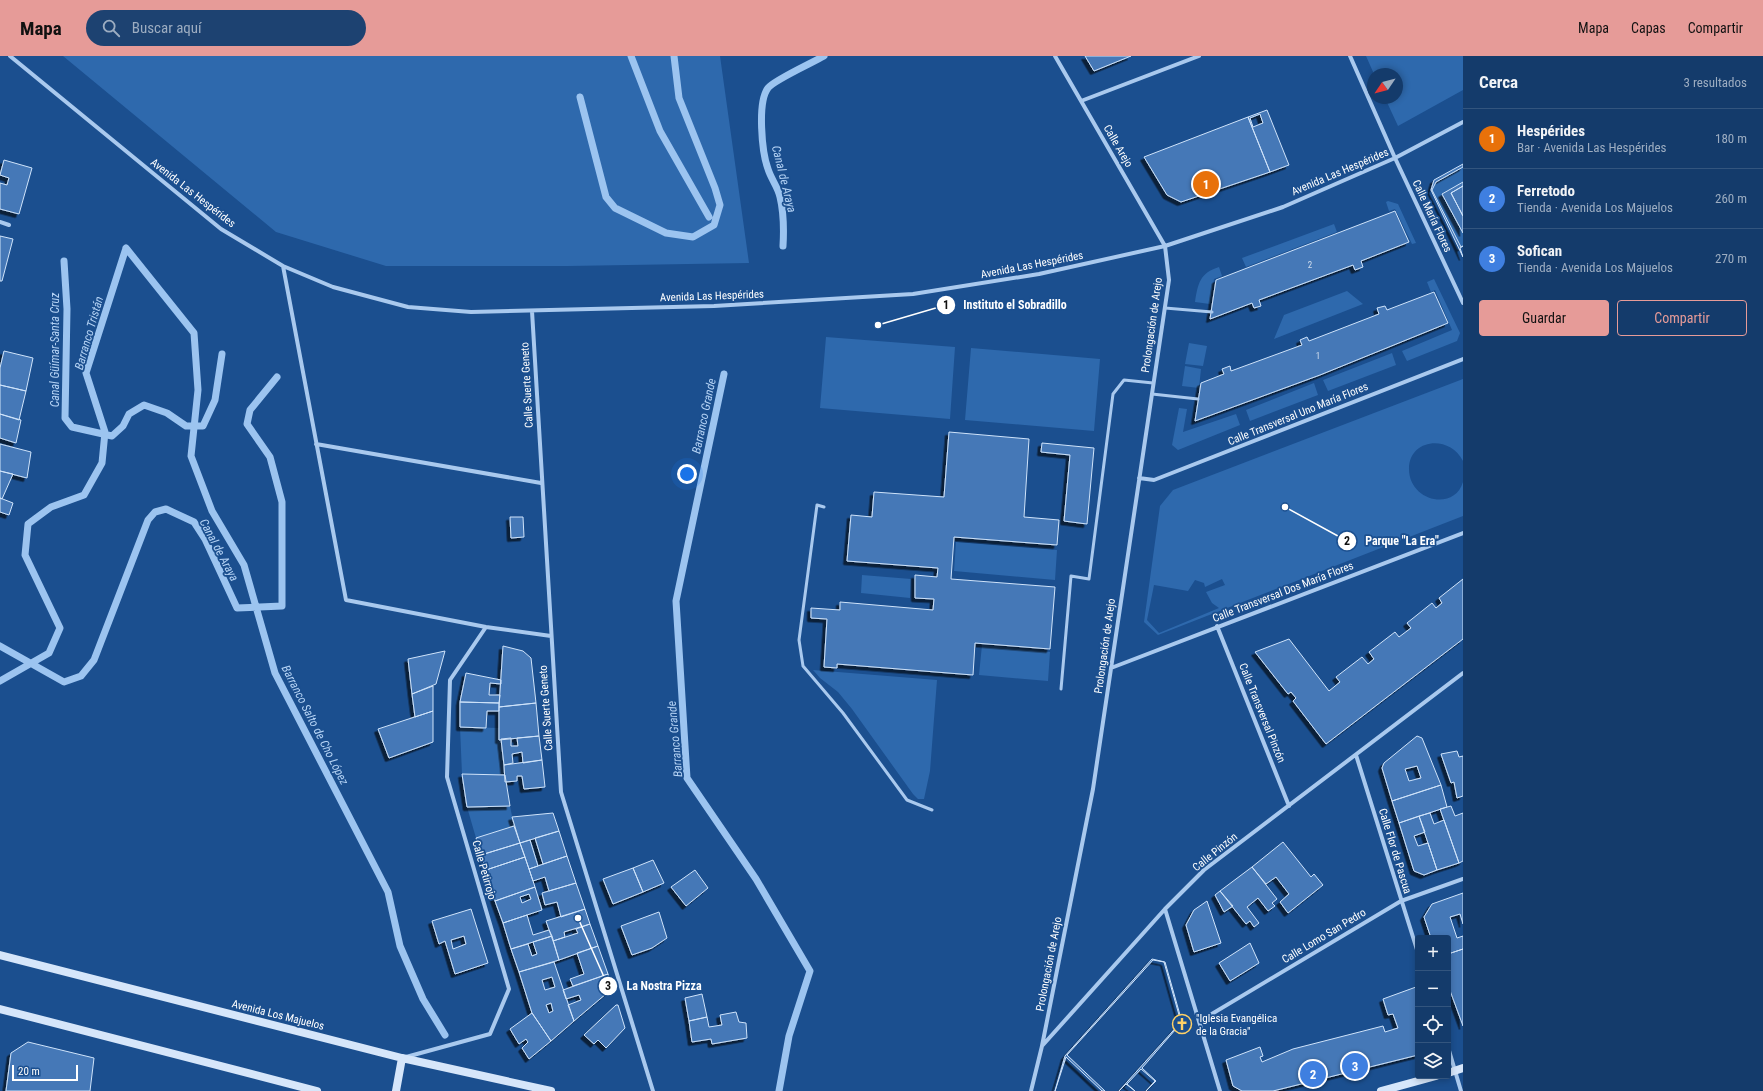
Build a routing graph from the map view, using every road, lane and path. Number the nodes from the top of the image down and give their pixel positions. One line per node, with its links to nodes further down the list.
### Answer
1 (10, 56): 11 (street, Avenida Las Hespérides)
2 (1055, 56): 5 (street, Calle Arejo)
3 (1199, 56): 5 (street)
4 (1350, 56): 7 (street, Calle María Flores)
5 (1081, 101): 10 (street, Calle Arejo)
6 (1463, 122): 7 (street, Avenida Las Hespérides)
7 (1395, 158): 10 (street, Avenida Las Hespérides); 12 (street, Calle María Flores)
8 (0, 222): 9 (street)
9 (9, 224)
10 (1165, 246): 13 (street, Prolongación de Arejo); 14 (street, Avenida Las Hespérides)
11 (283, 266): 14 (street, Avenida Las Hespérides); 20 (street)
12 (1463, 301)
13 (1165, 308): 15 (lane); 17 (street, Prolongación de Arejo)
14 (532, 310): 22 (street, Calle Suerte Geneto)
15 (1212, 312)
16 (1463, 359): 21 (street, Calle Transversal Uno María Flores)
17 (1154, 383): 18 (street, Prolongación de Arejo); 30 (lane)
18 (1152, 394): 19 (lane); 21 (street, Prolongación de Arejo)
19 (1198, 398)
20 (316, 444): 22 (street); 26 (street)
21 (1139, 478): 28 (street, Prolongación de Arejo)
22 (541, 483): 27 (street, Calle Suerte Geneto)
23 (824, 506): 33 (lane)
24 (1463, 533): 25 (street, Calle Transversal Dos María Flores)
25 (1217, 626): 28 (street, Calle Transversal Dos María Flores); 32 (street, Calle Transversal Pinzón)
26 (486, 627): 27 (street); 43 (street, Calle Petirrojo)
27 (551, 636): 49 (street, Calle Suerte Geneto)
28 (1111, 668): 41 (street, Prolongación de Arejo)
29 (1463, 673): 31 (street, Calle Pinzón)
30 (1061, 689)
31 (1356, 755): 32 (street, Calle Pinzón); 35 (street, Calle Flor de Pascua)
32 (1289, 806): 36 (street, Calle Pinzón)
33 (932, 810)
34 (1463, 879): 35 (street, Calle Lomo San Pedro)
35 (1401, 901): 37 (street, Calle Flor de Pascua); 40 (street, Calle Lomo San Pedro)
36 (1165, 909): 40 (street); 41 (street, Calle Pinzón)
37 (1415, 944)
38 (0, 955): 43 (street, Avenida Los Majuelos)
39 (0, 1009): 46 (street)
40 (1200, 1020): 51 (street)
41 (1042, 1046): 50 (street, Calle Pinzón)
42 (1451, 1055): 44 (street)
43 (402, 1058): 47 (street); 48 (street, Avenida Los Majuelos)
44 (1456, 1070): 53 (street)
45 (1425, 1079): 52 (street)
46 (317, 1091)
47 (396, 1091)
48 (551, 1091)
49 (653, 1091)
50 (1031, 1091)
51 (1220, 1091)
52 (1380, 1091)
53 (1461, 1091)

